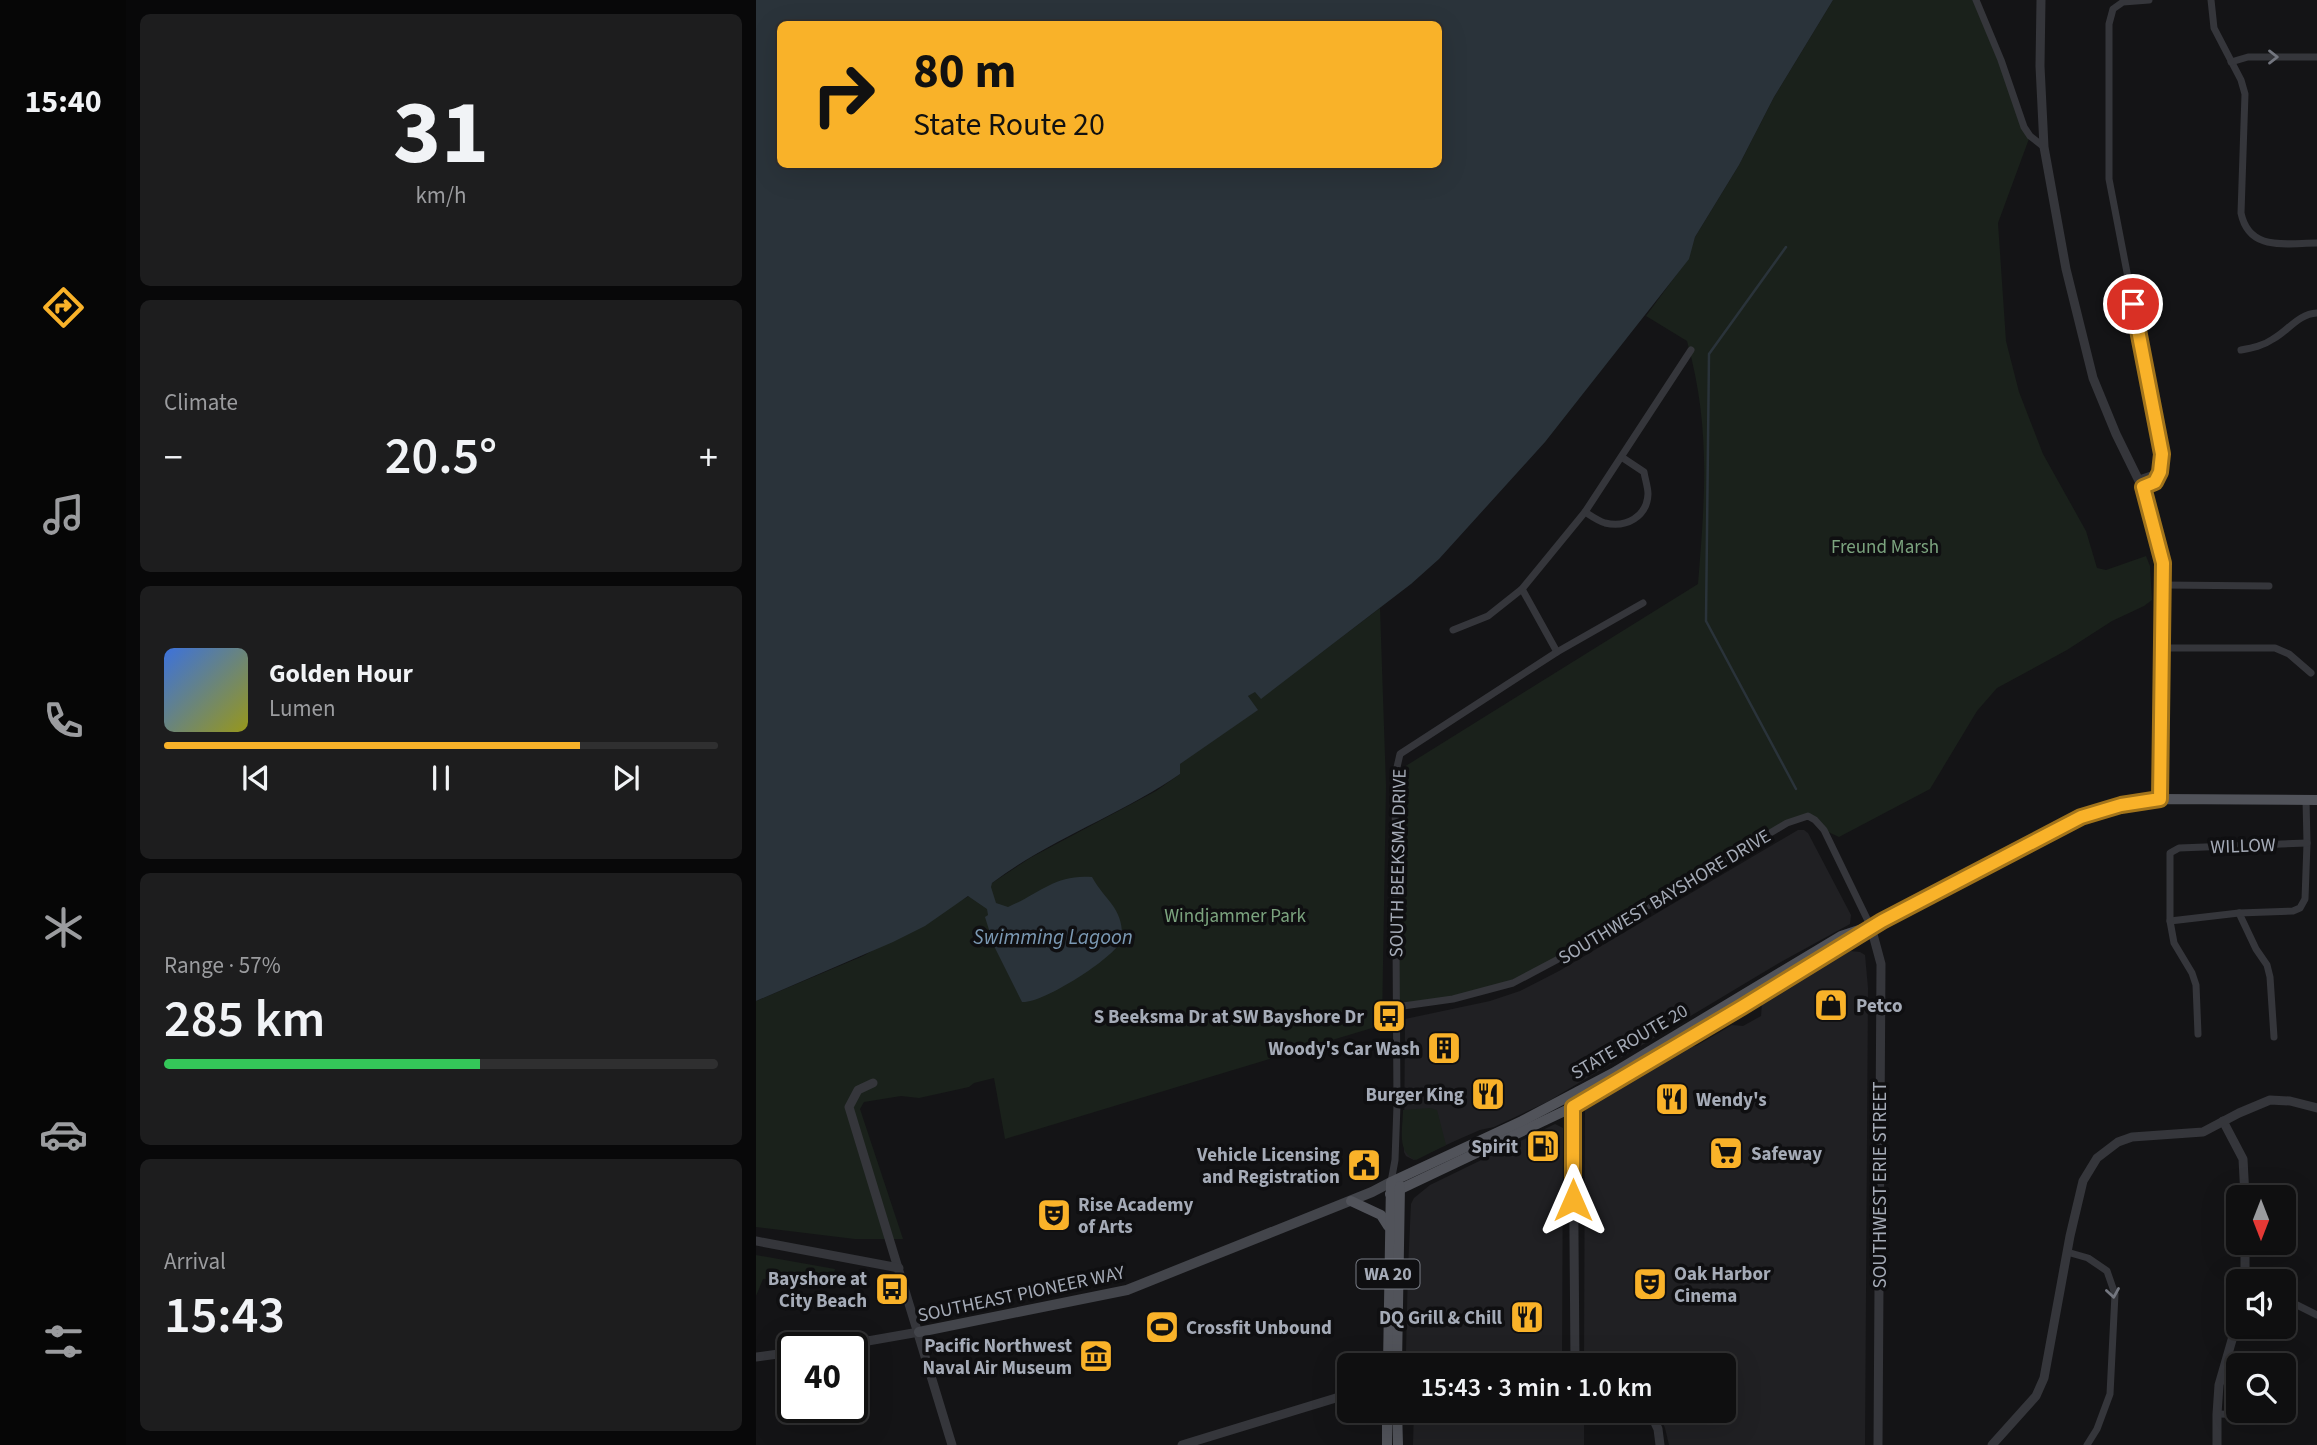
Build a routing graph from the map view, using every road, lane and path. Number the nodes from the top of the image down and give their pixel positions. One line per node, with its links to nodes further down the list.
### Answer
1 (1976, 0): 7 (street)
2 (2041, 0): 7 (street)
3 (2149, 0): 13 (street)
4 (2211, 0): 6 (street)
5 (2317, 57): 6 (street, one-way to 5)
6 (2231, 62): 8 (street)
7 (2045, 147): 13 (street)
8 (2317, 243)
9 (2317, 313): 11 (street)
10 (1691, 351): 12 (street)
11 (2241, 351)
12 (1623, 458): 14 (street); 14 (street)
13 (2141, 483): 15 (street)
14 (1585, 512): 17 (street)
15 (2163, 586): 16 (street); 20 (street)
16 (2269, 586)
17 (1522, 589): 19 (street); 21 (street)
18 (1643, 603): 21 (street)
19 (1453, 630)
20 (2161, 648): 22 (street); 23 (street)
21 (1557, 652): 29 (street, SOUTH BEEKSMA DRIVE)
22 (2311, 673)
23 (2160, 799): 24 (main road, STATE ROUTE 20); 28 (main road, STATE ROUTE 20)
24 (2311, 800): 25 (street)
25 (2307, 843): 26 (street); 27 (street, WILLOW)
26 (2239, 913): 27 (street); 31 (street)
27 (2170, 921): 30 (street)
28 (1871, 927): 29 (street, SOUTHWEST BAYSHORE DRIVE); 33 (main road, STATE ROUTE 20); 34 (main road, STATE ROUTE 20); 66 (street, SOUTHWEST ERIE STREET)
29 (1396, 1007): 38 (street, SOUTH BEEKSMA DRIVE)
30 (2198, 1034)
31 (2274, 1037)
32 (873, 1083): 43 (street)
33 (1578, 1091): 34 (street); 38 (main road, STATE ROUTE 20)
34 (1573, 1107): 38 (main road, STATE ROUTE 20); 51 (street)
35 (2317, 1108): 36 (street)
36 (2223, 1121): 37 (street); 42 (street)
37 (2244, 1185)
38 (1395, 1186): 39 (main road, SOUTHEAST PIONEER WAY); 40 (main road, WA 20); 50 (main road, WA 20)
39 (1351, 1201): 40 (main road); 46 (main road, SOUTHEAST PIONEER WAY)
40 (1389, 1227): 49 (main road, WA 20)
41 (756, 1241): 43 (street)
42 (2067, 1252): 60 (street); 67 (street, one-way to 67)
43 (899, 1268): 46 (street)
44 (2296, 1305): 45 (street)
45 (2317, 1315)
46 (919, 1332): 48 (street, SOUTHEAST PIONEER WAY); 61 (street)
47 (2232, 1339): 55 (street)
48 (868, 1341)
49 (1388, 1353)
50 (1397, 1353)
51 (1575, 1353)
52 (777, 1354): 53 (street)
53 (756, 1357)
54 (1337, 1398): 62 (street)
55 (2217, 1414): 56 (street); 68 (street)
56 (2226, 1414)
57 (1387, 1423): 63 (main road)
58 (1397, 1423): 64 (main road)
59 (1655, 1423): 65 (street)
60 (1994, 1444)
61 (952, 1445)
62 (1182, 1445)
63 (1387, 1445)
64 (1398, 1445)
65 (1660, 1445)
66 (1878, 1445)
67 (2087, 1445)
68 (2217, 1445)

